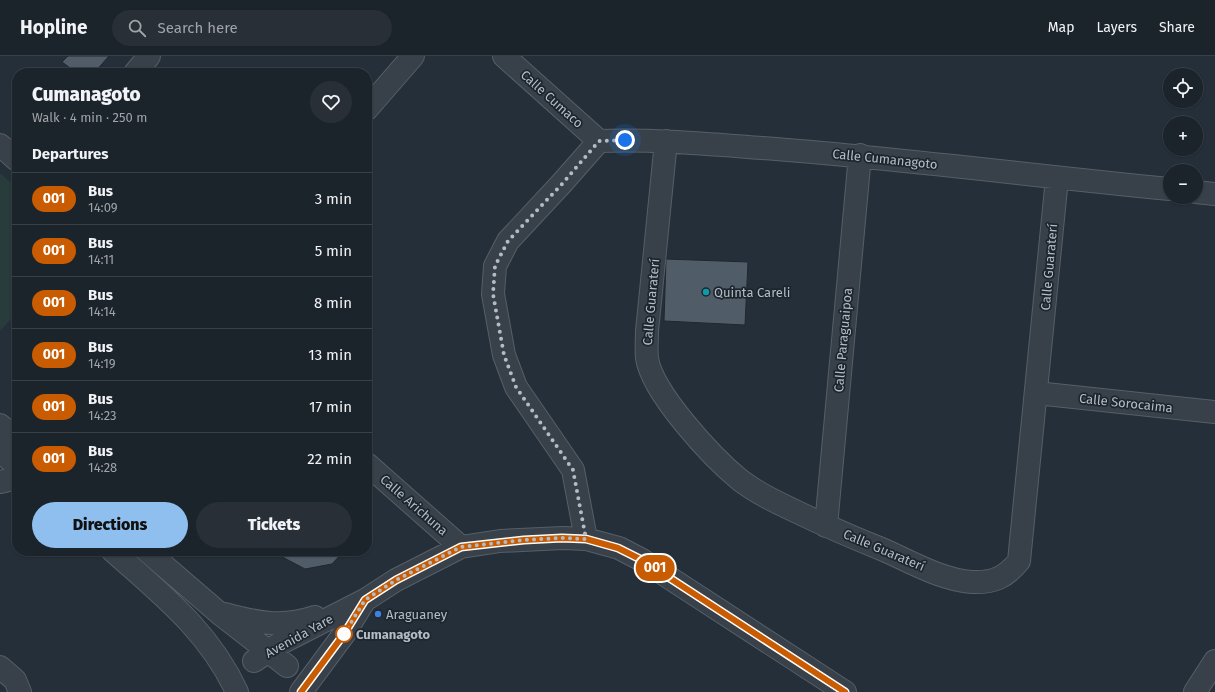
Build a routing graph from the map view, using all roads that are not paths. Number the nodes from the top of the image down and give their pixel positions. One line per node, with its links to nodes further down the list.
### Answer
1 (149, 56): 4 (street)
2 (412, 56): 5 (street)
3 (504, 56): 6 (street, Calle Cumaco)
4 (139, 68)
5 (372, 103)
6 (599, 141): 7 (street, Calle Cumanagoto); 25 (street)
7 (666, 142): 9 (street, Calle Cumanagoto); 24 (street, Calle Guaraterí)
8 (0, 145): 10 (street)
9 (860, 155): 11 (street, Calle Cumanagoto); 24 (street, Calle Paraguaipoa)
10 (12, 156)
11 (1057, 178): 12 (street, Calle Cumanagoto); 15 (street, Calle Guaraterí)
12 (1163, 189)
13 (1203, 193): 14 (street)
14 (1215, 194)
15 (1036, 394): 16 (street, Calle Sorocaima); 24 (street, Calle Guaraterí)
16 (1215, 412)
17 (0, 425): 18 (street)
18 (12, 436)
19 (0, 451): 20 (street)
20 (12, 462)
21 (372, 468): 26 (street, Calle Arichuna)
22 (12, 479): 23 (street)
23 (0, 482)
24 (826, 526)
25 (586, 539): 26 (street, Avenida Yare); 38 (street, Avenida Yare)
26 (461, 547): 29 (street, Avenida Yare)
27 (119, 556): 35 (street)
28 (153, 556): 30 (street)
29 (365, 600): 30 (street); 31 (street, Avenida Yare); 37 (street, Avenida Yare)
30 (220, 613): 31 (street)
31 (261, 657): 35 (street, Avenida Yare); 36 (street)
32 (1215, 661): 39 (street)
33 (0, 667): 34 (street)
34 (20, 692)
35 (237, 692)
36 (296, 692)
37 (301, 692)
38 (845, 692)
39 (1195, 692)

